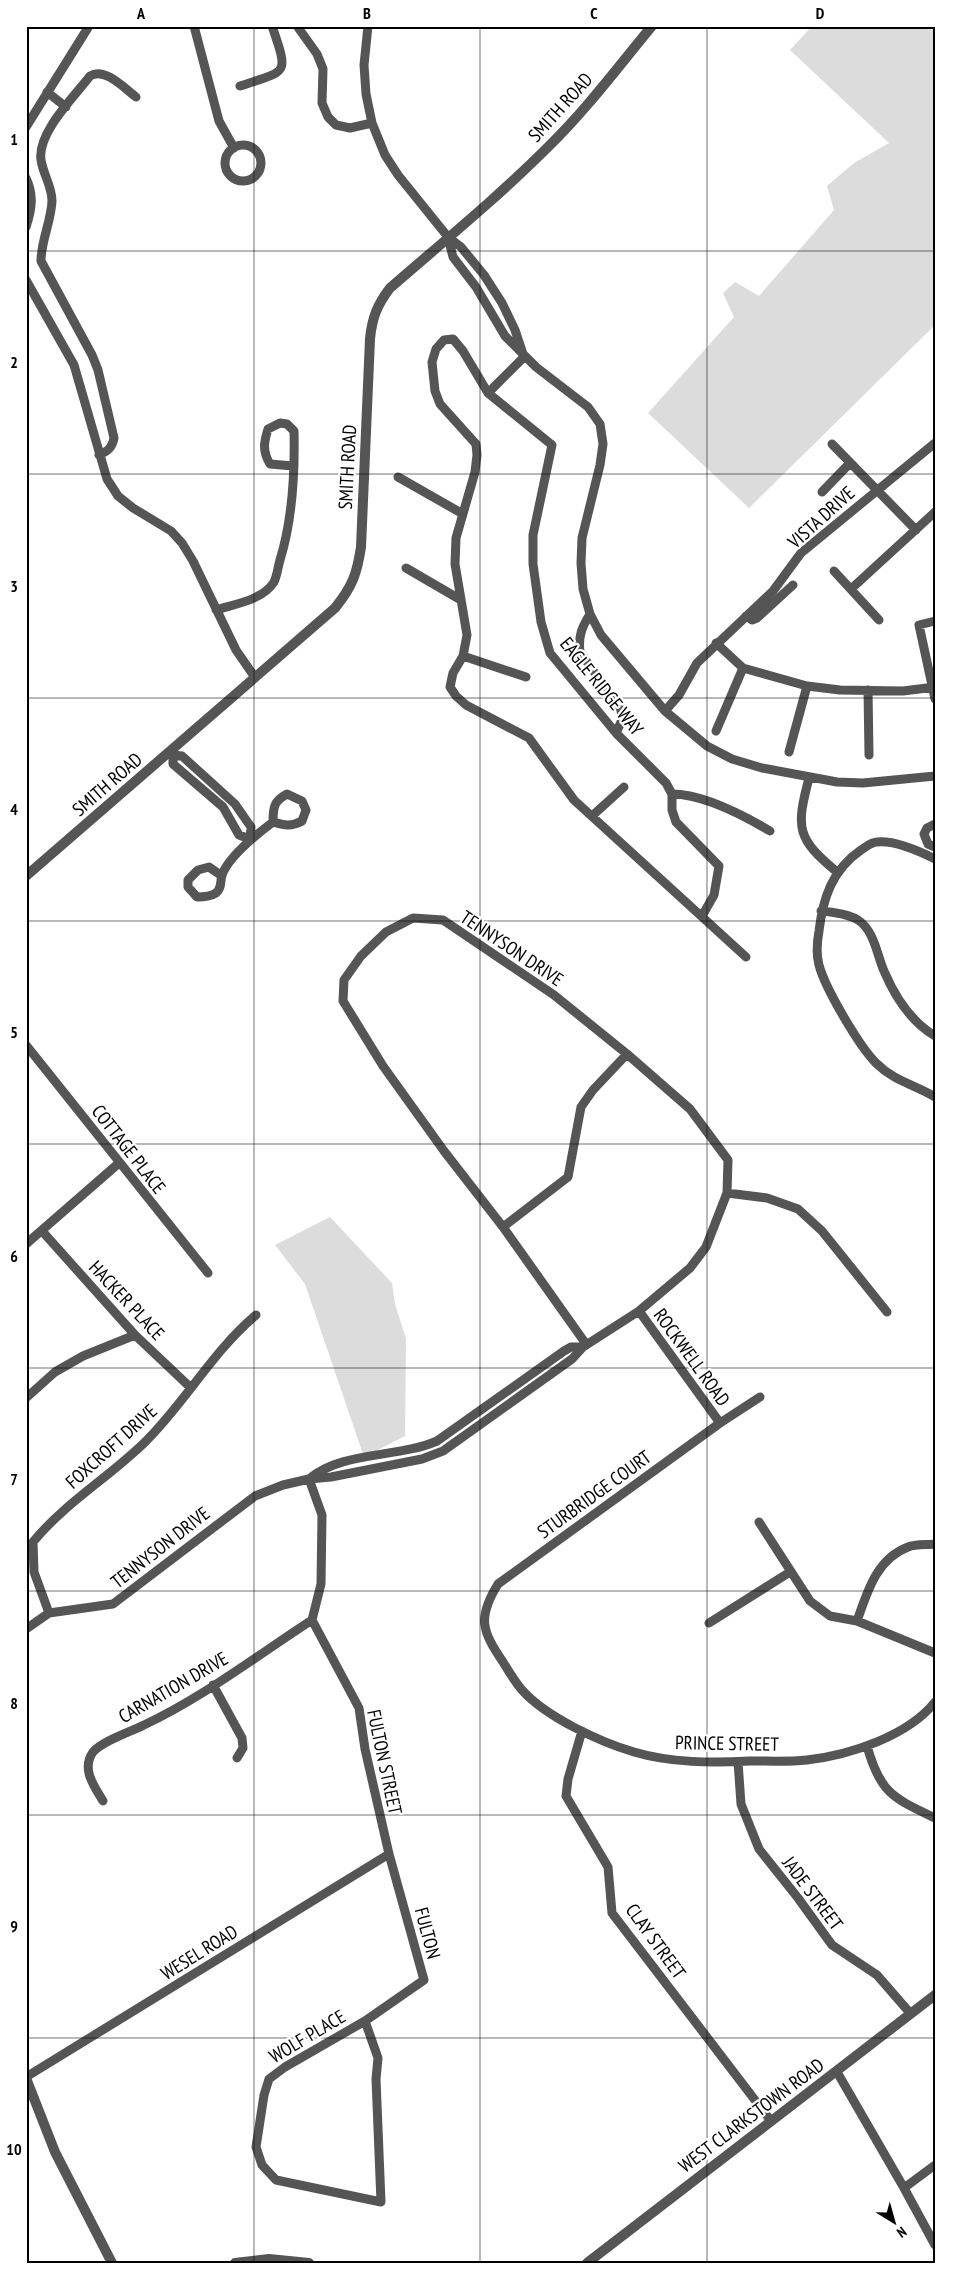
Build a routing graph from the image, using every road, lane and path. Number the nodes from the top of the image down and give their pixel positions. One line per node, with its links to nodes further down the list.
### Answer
1 (194, 26): 13 (street)
2 (272, 26): 7 (street)
3 (297, 26): 11 (street)
4 (368, 26): 11 (street)
5 (652, 26): 16 (street, SMITH ROAD)
6 (85, 28): 8 (street)
7 (240, 86)
8 (47, 92): 10 (street); 12 (street)
9 (136, 97): 10 (street)
10 (66, 107): 22 (street)
11 (372, 123): 16 (street)
12 (26, 127)
13 (234, 148): 13 (street)
14 (26, 178): 15 (street)
15 (26, 227)
16 (448, 237): 18 (street); 18 (street); 44 (street, SMITH ROAD)
17 (26, 280): 22 (street)
18 (524, 356): 19 (street); 37 (street)
19 (488, 393): 29 (street, EAGLE RIDGE WAY); 52 (street, EAGLE RIDGE WAY)
20 (935, 442): 26 (street, VISTA DRIVE)
21 (832, 444): 23 (street)
22 (99, 455): 36 (street)
23 (850, 462): 26 (street); 27 (street)
24 (293, 466): 24 (street); 36 (street)
25 (398, 478): 29 (street)
26 (877, 489): 30 (street); 38 (street, VISTA DRIVE)
27 (822, 492)
28 (935, 512): 30 (street)
29 (463, 514): 35 (street, EAGLE RIDGE WAY)
30 (916, 530): 34 (street)
31 (406, 568): 35 (street)
32 (834, 571): 34 (street)
33 (793, 585): 38 (street)
34 (851, 589): 39 (street)
35 (461, 600): 42 (street, EAGLE RIDGE WAY)
36 (216, 610): 44 (street)
37 (590, 614): 50 (street); 52 (street)
38 (746, 616): 41 (street, VISTA DRIVE)
39 (879, 620)
40 (935, 621): 47 (street)
41 (716, 643): 43 (street); 50 (street, VISTA DRIVE)
42 (463, 656): 45 (street); 62 (street, EAGLE RIDGE WAY)
43 (743, 668): 46 (street); 51 (street)
44 (254, 676): 54 (street, SMITH ROAD)
45 (526, 677)
46 (808, 686): 48 (street); 53 (street)
47 (934, 688): 48 (street); 49 (street)
48 (868, 690): 55 (street)
49 (935, 699)
50 (665, 711): 58 (street)
51 (716, 731)
52 (616, 733): 61 (street, EAGLE RIDGE WAY)
53 (790, 752)
54 (171, 754): 56 (street); 59 (street); 70 (street, SMITH ROAD)
55 (869, 755)
56 (202, 775): 59 (street); 66 (street)
57 (935, 776): 58 (street)
58 (809, 778): 69 (street)
59 (194, 782): 66 (street)
60 (624, 787): 62 (street)
61 (672, 794): 65 (street); 73 (street)
62 (592, 816): 73 (street, EAGLE RIDGE WAY)
63 (273, 822): 66 (street)
64 (935, 824): 67 (street)
65 (770, 831)
66 (250, 839): 71 (street)
67 (934, 847): 68 (street)
68 (932, 858): 69 (street)
69 (837, 872): 72 (street)
70 (26, 876)
71 (222, 876)
72 (821, 911): 75 (street); 78 (street)
73 (702, 916): 74 (street, EAGLE RIDGE WAY)
74 (746, 957)
75 (935, 1036)
76 (26, 1045): 79 (street, COTTAGE PLACE)
77 (627, 1054): 80 (street, TENNYSON DRIVE); 81 (street); 81 (street, TENNYSON DRIVE)
78 (935, 1096)
79 (119, 1163): 82 (street); 84 (street, COTTAGE PLACE)
80 (727, 1192): 85 (street, TENNYSON DRIVE); 86 (street)
81 (504, 1228): 89 (street, TENNYSON DRIVE)
82 (42, 1231): 83 (street); 88 (street, HACKER PLACE)
83 (26, 1244)
84 (208, 1274)
85 (639, 1311): 89 (street, TENNYSON DRIVE); 93 (street, ROCKWELL ROAD)
86 (887, 1312)
87 (256, 1315): 90 (street, FOXCROFT DRIVE)
88 (136, 1335): 90 (street, HACKER PLACE); 92 (street)
89 (584, 1346): 94 (street, TENNYSON DRIVE)
90 (190, 1388): 98 (street, FOXCROFT DRIVE)
91 (760, 1397): 93 (street, STURBRIDGE COURT)
92 (26, 1398)
93 (720, 1422): 103 (street, STURBRIDGE COURT)
94 (309, 1479): 98 (street, TENNYSON DRIVE); 99 (street)
95 (759, 1522): 97 (street)
96 (935, 1544): 100 (street)
97 (790, 1572): 100 (street); 101 (street)
98 (49, 1613): 102 (street, TENNYSON DRIVE)
99 (312, 1620): 105 (street, CARNATION DRIVE); 113 (street, FULTON STREET)
100 (857, 1621): 104 (street)
101 (709, 1623)
102 (26, 1629)
103 (488, 1639): 107 (street, PRINCE STREET)
104 (935, 1653)
105 (213, 1685): 109 (street); 111 (street, CARNATION DRIVE)
106 (935, 1702): 108 (street, PRINCE STREET)
107 (582, 1731): 110 (street, PRINCE STREET); 119 (street, CLAY STREET)
108 (867, 1746): 110 (street, PRINCE STREET); 112 (street)
109 (238, 1758)
110 (738, 1762): 115 (street, JADE STREET)
111 (103, 1801)
112 (935, 1818)
113 (389, 1854): 116 (street, FULTON); 118 (street, WESEL ROAD)
114 (935, 1996): 115 (street, WEST CLARKSTOWN ROAD)
115 (910, 2013): 117 (street, WEST CLARKSTOWN ROAD)
116 (365, 2021): 116 (street, WOLF PLACE)
117 (836, 2072): 119 (street, WEST CLARKSTOWN ROAD); 121 (street)
118 (26, 2077): 123 (street)
119 (771, 2121): 126 (street, WEST CLARKSTOWN ROAD)
120 (935, 2165): 121 (street)
121 (904, 2188): 122 (street)
122 (935, 2245)
123 (112, 2263)
124 (235, 2263): 125 (street)
125 (310, 2263)
126 (587, 2263)

